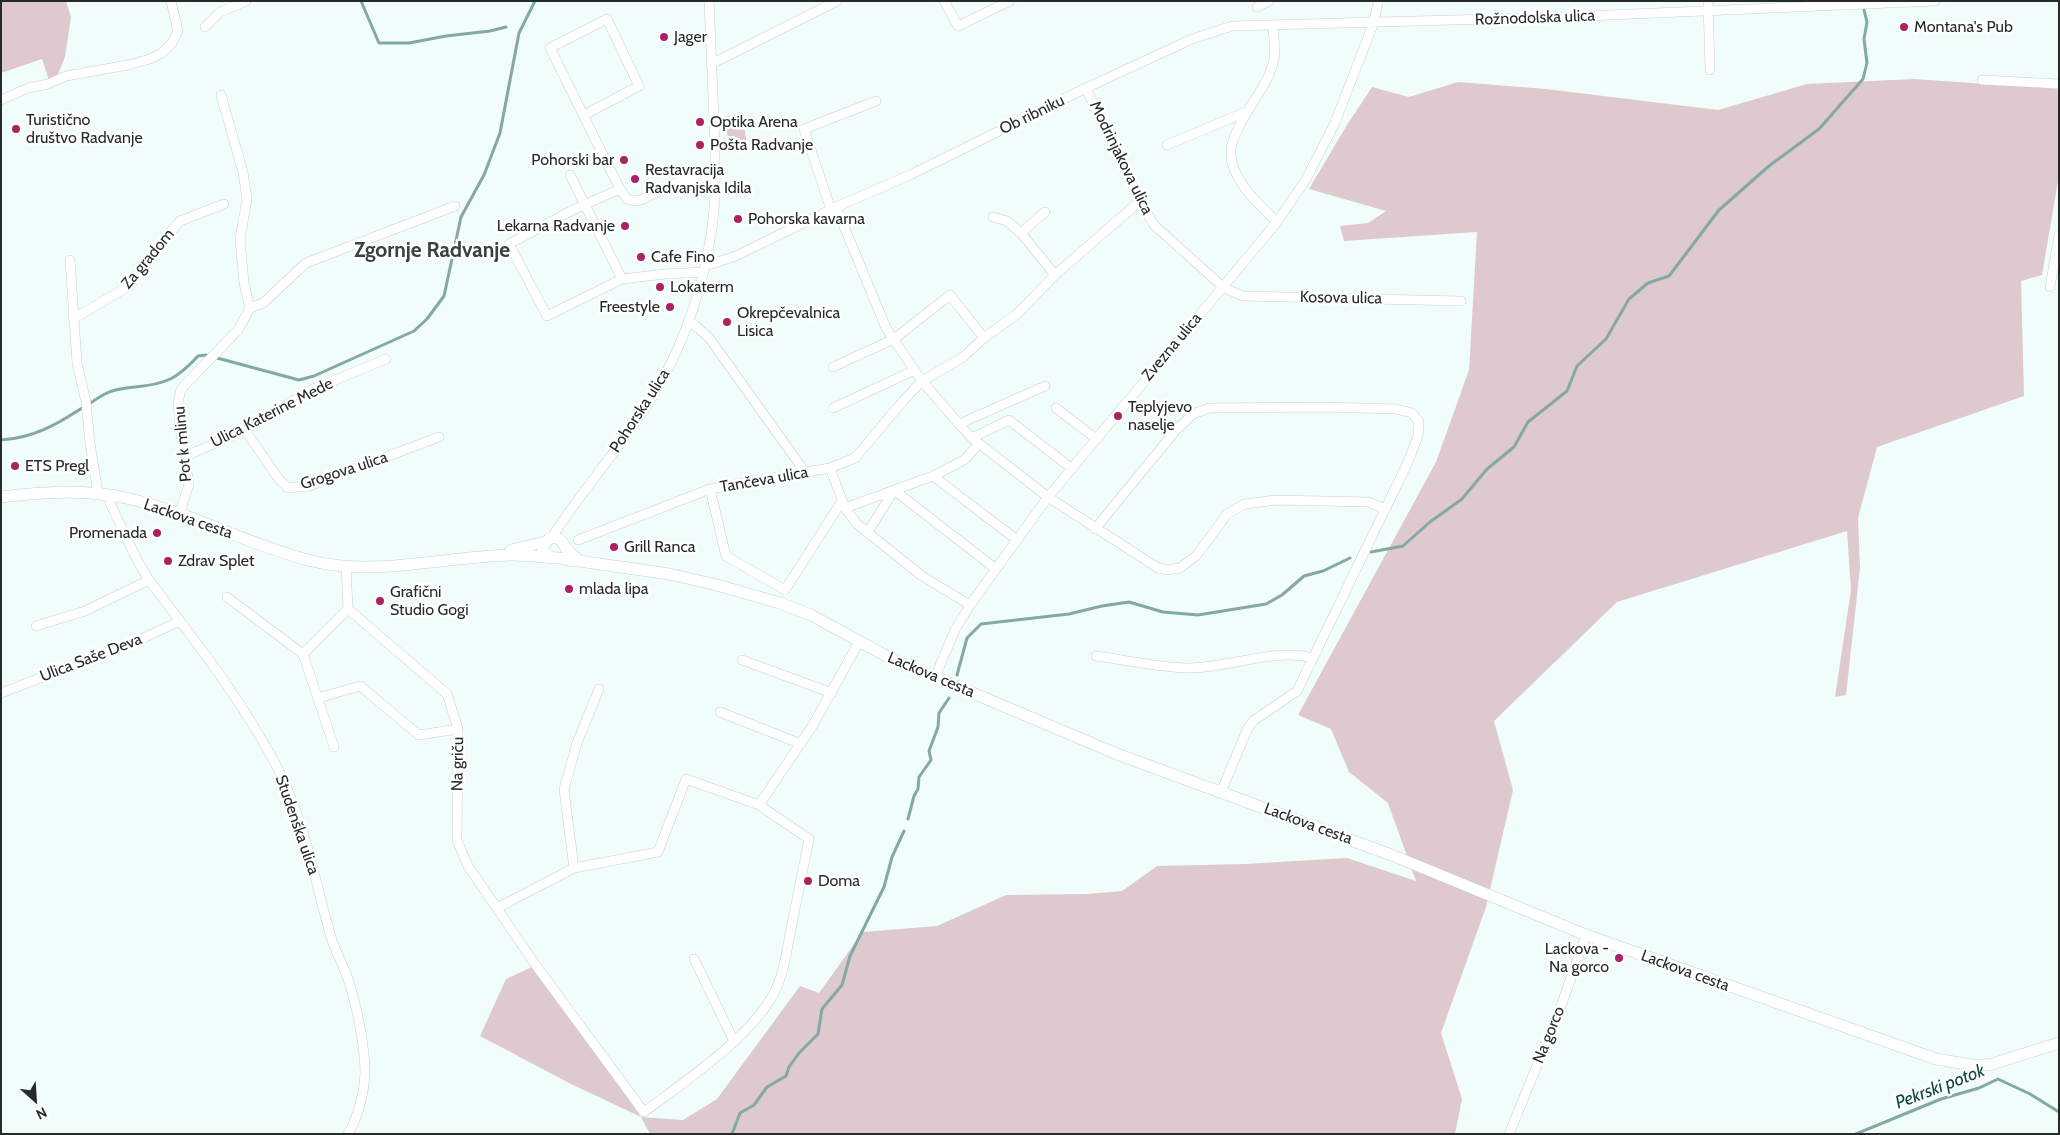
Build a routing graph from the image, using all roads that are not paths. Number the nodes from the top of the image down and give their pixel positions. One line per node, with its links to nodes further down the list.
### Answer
1 (171, 1): 23 (street)
2 (246, 1): 16 (street)
3 (709, 1): 17 (street, Pohorska ulica)
4 (837, 1): 17 (street)
5 (944, 1): 6 (street)
6 (1010, 1)
7 (1269, 1): 13 (street)
8 (1378, 1): 14 (street, Zvezna ulica)
9 (1935, 1): 11 (street, Rožnodolska ulica)
10 (1851, 3): 11 (street, Rožnodolska ulica); 12 (street, Rožnodolska ulica)
11 (1878, 3)
12 (1709, 6): 14 (street, Rožnodolska ulica); 18 (street)
13 (1256, 7)
14 (1374, 22): 15 (street, Ob ribniku); 38 (street, Zvezna ulica)
15 (1273, 24): 21 (street, Ob ribniku); 25 (street)
16 (205, 27)
17 (712, 64): 29 (street, Pohorska ulica)
18 (1710, 70)
19 (1982, 80): 20 (street)
20 (2059, 84)
21 (1086, 88): 31 (street, Modrinjakova ulica); 35 (street, Ob ribniku)
22 (221, 95): 48 (street)
23 (1, 100)
24 (876, 101): 35 (street)
25 (1248, 111): 27 (street); 38 (street)
26 (584, 115): 26 (street); 30 (street)
27 (1167, 145)
28 (570, 175): 33 (street)
29 (716, 176): 30 (street); 42 (street, Pohorska ulica)
30 (620, 189): 33 (street)
31 (1140, 201): 43 (street, Tančeva ulica); 45 (street, Modrinjakova ulica)
32 (224, 204): 49 (street, Za gradom)
33 (585, 204): 44 (street); 44 (street)
34 (454, 206): 48 (street)
35 (834, 209): 42 (street, Ob ribniku); 52 (street)
36 (1045, 212): 39 (street)
37 (993, 217): 39 (street)
38 (1277, 222): 45 (street, Zvezna ulica)
39 (1021, 233): 43 (street)
40 (2059, 235): 46 (street)
41 (70, 260): 49 (street)
42 (704, 269): 44 (street); 50 (street, Pohorska ulica)
43 (1055, 275): 51 (street, Tančeva ulica)
44 (622, 279)
45 (1223, 287): 47 (street, Kosova ulica); 63 (street, Zvezna ulica)
46 (2050, 287)
47 (1460, 301)
48 (250, 308): 65 (street, Pot k mlinu)
49 (73, 319): 72 (street)
50 (688, 322): 68 (street); 82 (street, Pohorska ulica)
51 (984, 338): 52 (street); 56 (street, Tančeva ulica)
52 (894, 339): 54 (street); 55 (street)
53 (386, 359): 61 (street, Ulica Katerine Mede)
54 (833, 367)
55 (914, 370): 56 (street); 58 (street)
56 (922, 381): 60 (street); 66 (street, Tančeva ulica)
57 (1045, 386): 60 (street)
58 (833, 408)
59 (1056, 408): 63 (street)
60 (959, 424): 64 (street)
61 (245, 430): 62 (street, Grogova ulica); 65 (street, Ulica Katerine Mede)
62 (439, 437)
63 (1095, 438): 67 (street, Zvezna ulica)
64 (975, 441): 67 (street); 69 (street); 74 (street)
65 (186, 456): 77 (street, Pot k mlinu)
66 (830, 468): 68 (street, Tančeva ulica); 75 (street)
67 (1071, 468): 74 (street, Zvezna ulica)
68 (805, 472): 70 (street, Tančeva ulica)
69 (933, 476): 71 (street); 81 (street)
70 (710, 489): 75 (street); 80 (street, Tančeva ulica)
71 (894, 490): 75 (street); 79 (street); 85 (street)
72 (104, 494): 73 (street, Lackova cesta); 77 (street, Lackova cesta); 86 (street, Studenška ulica)
73 (1, 497)
74 (1048, 497): 78 (street); 81 (street, Zvezna ulica)
75 (843, 505): 79 (street)
76 (1386, 509): 78 (street); 78 (street); 95 (street)
77 (179, 515): 84 (street, Lackova cesta)
78 (1095, 529)
79 (868, 532): 88 (street)
80 (578, 540)
81 (1017, 540): 85 (street, Zvezna ulica)
82 (556, 547): 83 (street); 83 (street, Lackova cesta); 92 (street, Lackova cesta)
83 (467, 557): 84 (street, Lackova cesta)
84 (346, 566): 89 (street)
85 (996, 569): 88 (street, Zvezna ulica)
86 (149, 580): 90 (street, Studenška ulica); 91 (street)
87 (227, 597): 93 (street)
88 (970, 605): 97 (street, Zvezna ulica)
89 (348, 609): 93 (street); 103 (street, Na griču)
90 (180, 621): 99 (street, Ulica Saše Deva); 114 (street, Studenška ulica)
91 (36, 626)
92 (859, 642): 97 (street, Lackova cesta); 100 (street)
93 (303, 654): 101 (street)
94 (1096, 656): 95 (street)
95 (1311, 658): 106 (street)
96 (742, 660): 100 (street)
97 (935, 677): 106 (street, Lackova cesta)
98 (599, 689): 108 (street)
99 (1, 693)
100 (832, 693): 104 (street)
101 (318, 698): 103 (street); 105 (street)
102 (720, 712): 104 (street)
103 (458, 728): 109 (street, Na griču)
104 (801, 744): 107 (street)
105 (334, 747)
106 (1221, 792): 110 (street, Lackova cesta)
107 (759, 805): 108 (street, Na griču); 112 (street, Na griču)
108 (574, 868): 109 (street, Na griču)
109 (497, 908): 112 (street, Na griču)
110 (1586, 935): 113 (street, Lackova cesta); 115 (street, Na gorco)
111 (694, 959): 112 (street)
112 (734, 1041)
113 (2059, 1043)
114 (348, 1134)
115 (1509, 1134)

